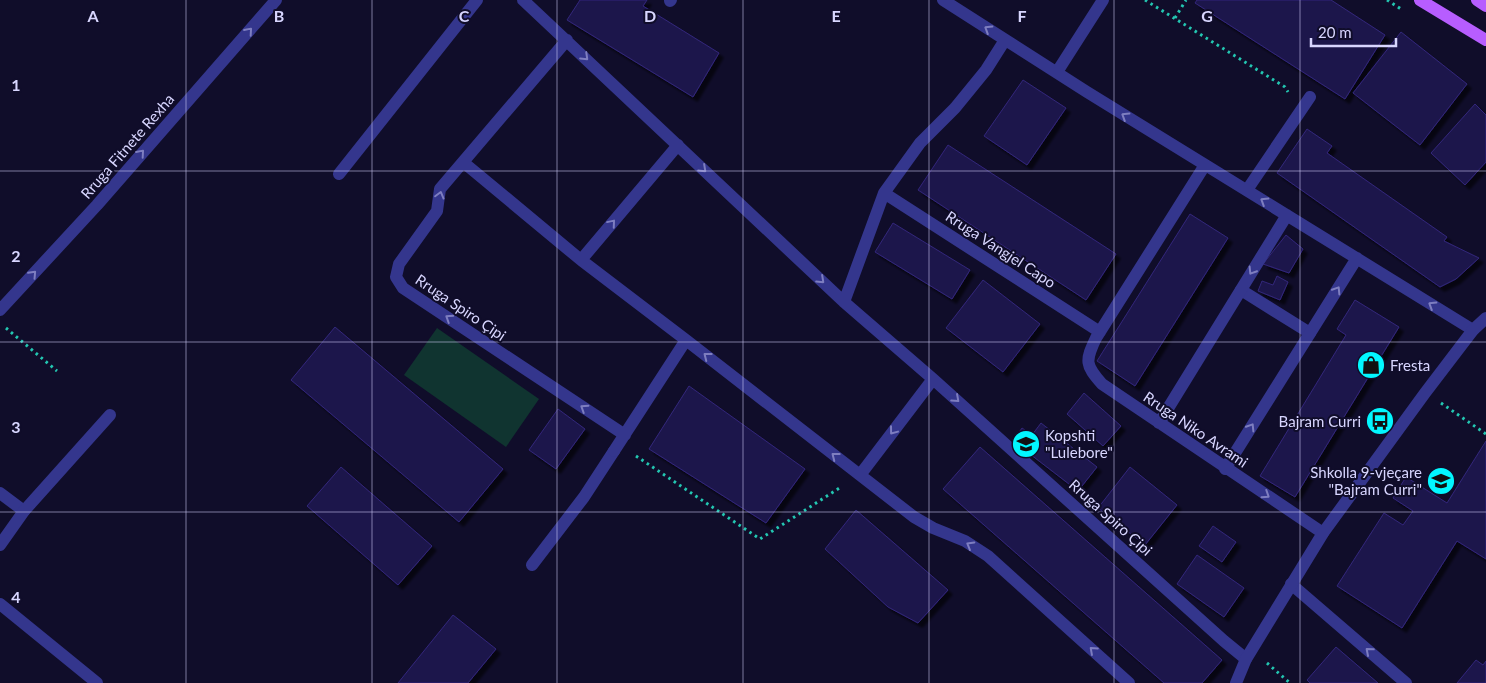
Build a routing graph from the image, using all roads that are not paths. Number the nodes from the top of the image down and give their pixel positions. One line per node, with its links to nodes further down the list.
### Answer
1 (276, 0): 25 (street, Rruga Fitnete Rexha, one-way to 1)
2 (477, 0): 17 (street)
3 (943, 0): 10 (street, one-way to 3)
4 (1103, 0): 12 (street)
5 (1420, 0): 11 (main road)
6 (1477, 0): 8 (main road)
7 (527, 1): 9 (street, Rruga Spiro Çipi)
8 (1486, 6)
9 (567, 40): 14 (street, Rruga Spiro Çipi, one-way to 14); 15 (street, Rruga Spiro Çipi)
10 (1005, 40): 12 (street); 19 (street)
11 (1486, 40)
12 (1057, 72): 16 (street, one-way to 12)
13 (1310, 97): 18 (street)
14 (678, 145): 22 (street, one-way to 14); 24 (street, Rruga Spiro Çipi, one-way to 24)
15 (463, 162): 22 (street); 34 (street, Rruga Spiro Çipi, one-way to 15)
16 (1205, 165): 18 (street); 28 (street)
17 (339, 174)
18 (1247, 190): 20 (street, one-way to 18)
19 (884, 193): 24 (street); 28 (street, Rruga Vangjel Capo)
20 (1287, 215): 21 (street); 23 (street, one-way to 23)
21 (1357, 258): 27 (street, one-way to 21); 29 (street, one-way to 21)
22 (581, 260): 30 (street)
23 (1241, 290): 29 (street); 33 (street)
24 (844, 302): 31 (street, Rruga Spiro Çipi)
25 (0, 310)
26 (1486, 318): 27 (street)
27 (1473, 330): 39 (street)
28 (1100, 332): 33 (street, Rruga Niko Avrami)
29 (1310, 333): 35 (street, one-way to 29)
30 (686, 340): 34 (street); 36 (street, one-way to 30)
31 (933, 378): 36 (street, one-way to 36); 44 (street, Rruga Spiro Çipi, one-way to 44)
32 (110, 415): 38 (street)
33 (1159, 423): 35 (street, Rruga Niko Avrami)
34 (619, 444): 41 (street)
35 (1225, 469): 39 (street, Rruga Niko Avrami, one-way to 39)
36 (860, 475): 46 (street, one-way to 36)
37 (0, 492): 38 (street)
38 (24, 511): 40 (street)
39 (1323, 533): 42 (street)
40 (0, 545)
41 (532, 565)
42 (1291, 584): 44 (street); 48 (street, one-way to 42)
43 (0, 604): 45 (street)
44 (1249, 654): 47 (street)
45 (97, 683)
46 (1129, 683)
47 (1236, 683)
48 (1406, 683)

